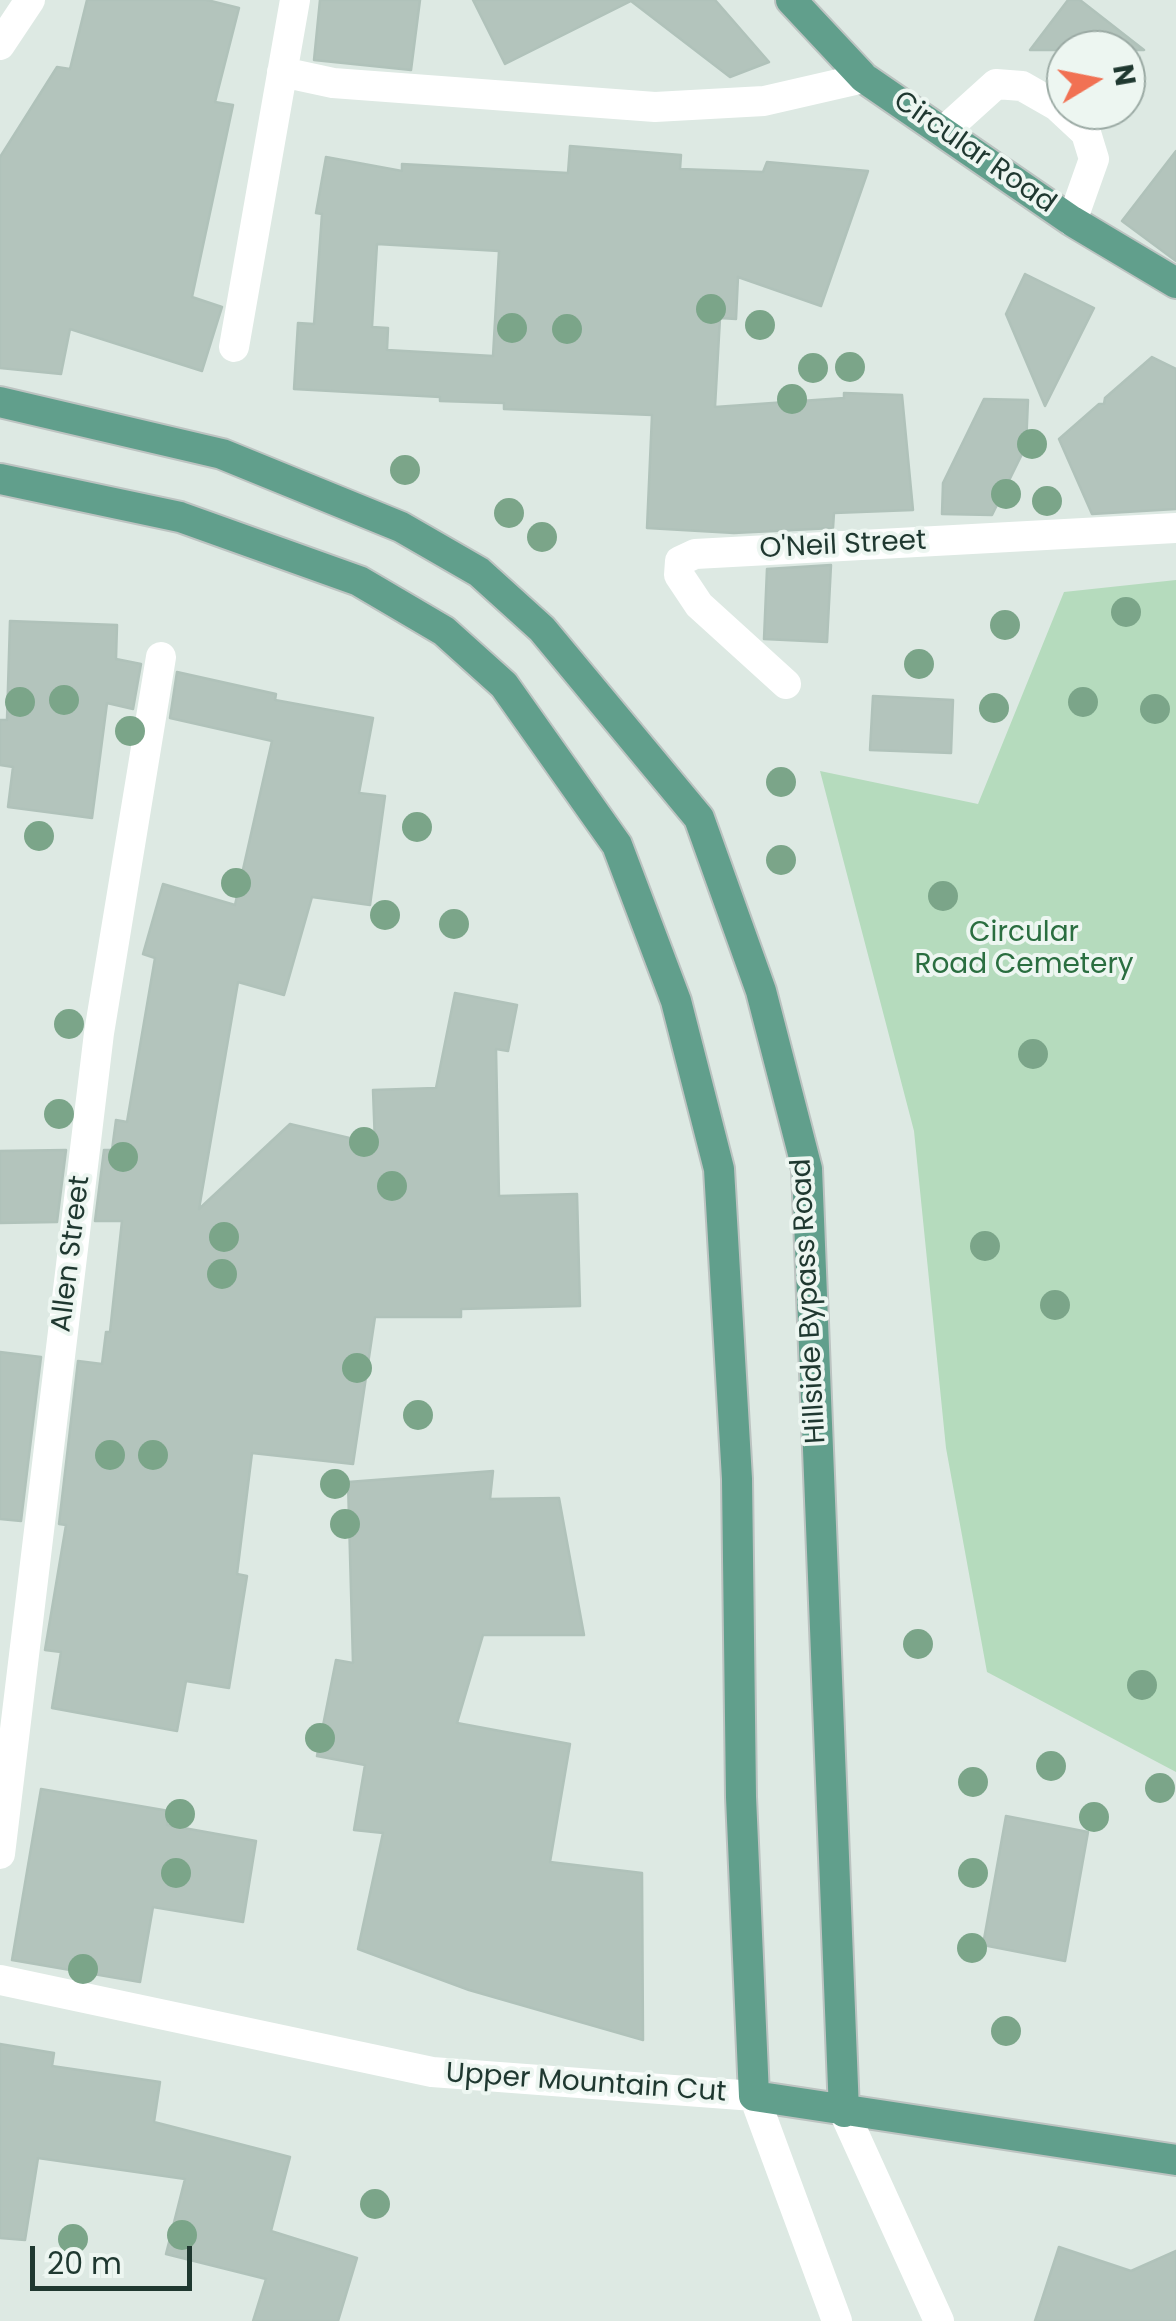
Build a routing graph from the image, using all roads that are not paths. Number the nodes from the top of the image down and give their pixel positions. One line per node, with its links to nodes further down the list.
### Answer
1 (30, 0): 4 (street)
2 (295, 0): 5 (street)
3 (792, 0): 6 (main road, Circular Road)
4 (0, 45)
5 (282, 72): 6 (street); 10 (street)
6 (864, 78): 7 (main road, Circular Road)
7 (944, 131): 8 (main road, Circular Road); 8 (street)
8 (1072, 221): 9 (main road, Circular Road)
9 (1176, 283)
10 (234, 347)
11 (0, 402): 19 (main road, Hillside Bypass Road)
12 (0, 479): 18 (main road)
13 (1176, 528): 15 (street, O'Neil Street)
14 (160, 657): 16 (street, Allen Street)
15 (786, 684)
16 (0, 1854)
17 (0, 1980): 18 (street, Upper Mountain Cut)
18 (754, 2096): 19 (main road, Upper Mountain Cut); 21 (street)
19 (844, 2112): 20 (main road, Upper Mountain Cut); 22 (street, Hillside Bypass Road)
20 (1176, 2160)
21 (838, 2321)
22 (939, 2321)

